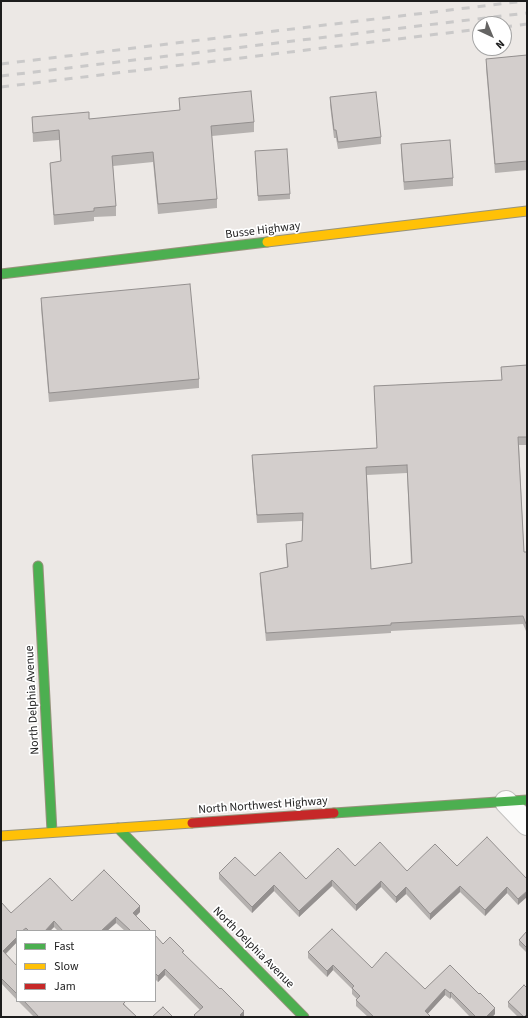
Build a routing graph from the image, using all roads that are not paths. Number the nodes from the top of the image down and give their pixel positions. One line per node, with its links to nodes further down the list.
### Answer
1 (527, 211): 2 (main road, Busse Highway)
2 (1, 274)
3 (38, 566): 7 (main road, North Delphia Avenue)
4 (516, 801): 5 (street); 6 (main road, North Northwest Highway)
5 (527, 824)
6 (118, 828): 7 (main road, North Northwest Highway); 9 (main road, North Delphia Avenue)
7 (52, 832): 8 (main road, North Northwest Highway)
8 (1, 836)
9 (304, 1017)

